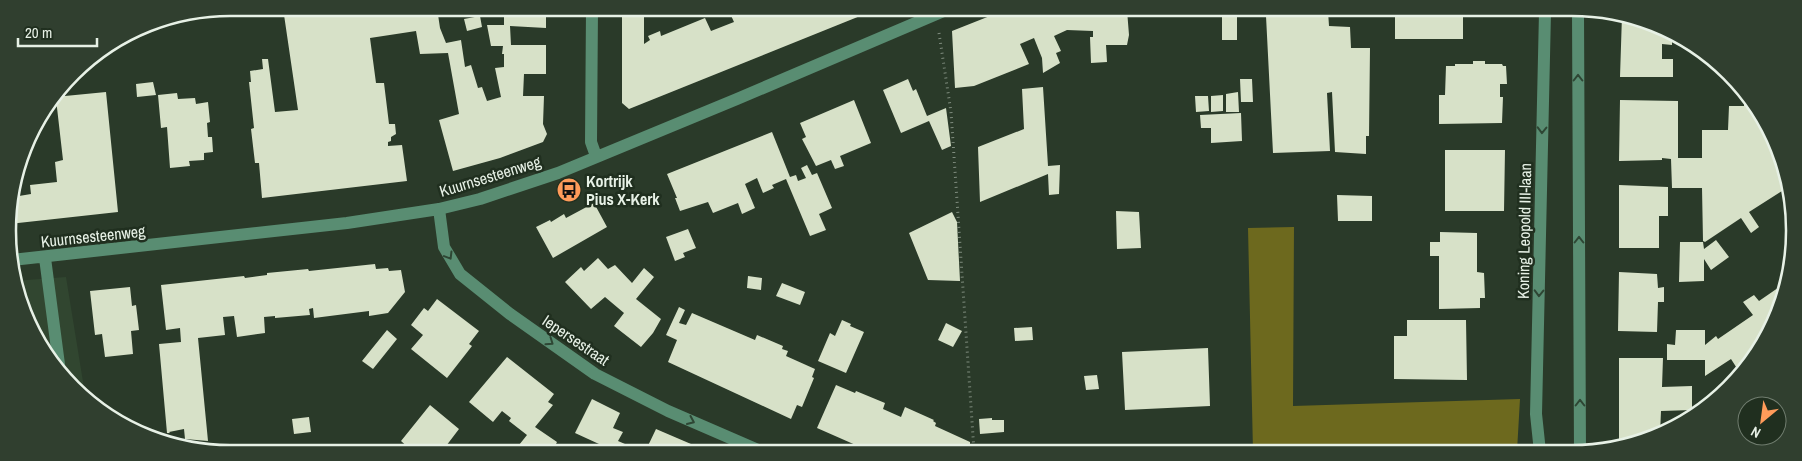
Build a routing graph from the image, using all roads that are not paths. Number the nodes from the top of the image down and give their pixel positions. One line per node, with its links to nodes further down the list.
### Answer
1 (592, 16): 5 (street)
2 (932, 16): 5 (street, Kuurnsesteenweg)
3 (1545, 16): 12 (street, Koning Leopold III-laan, one-way to 12)
4 (1578, 16): 10 (street, one-way to 4)
5 (596, 156): 6 (street, Kuurnsesteenweg)
6 (439, 209): 7 (street, Kuurnsesteenweg); 11 (street, Iepersestraat, one-way to 11)
7 (45, 258): 8 (street, Kuurnsesteenweg); 9 (street)
8 (18, 260)
9 (58, 357)
10 (1580, 444)
11 (740, 445)
12 (1539, 445)

